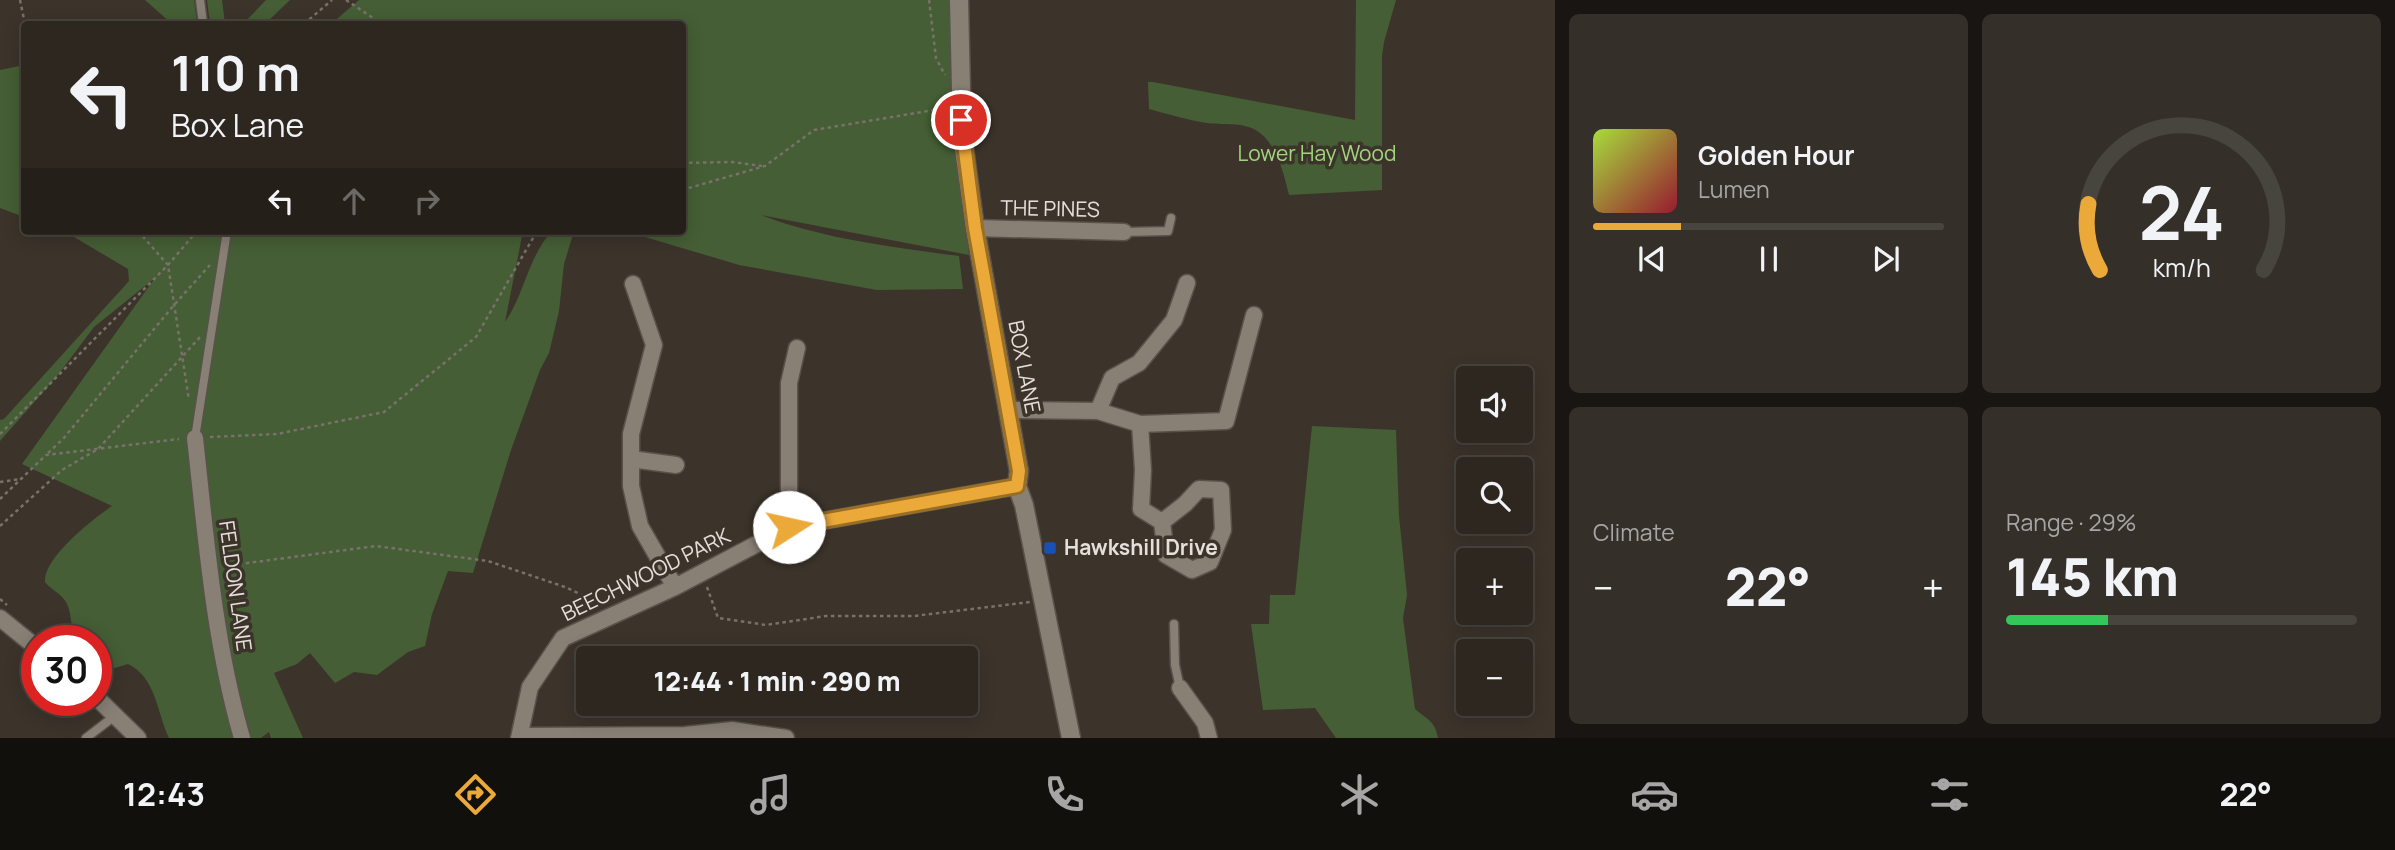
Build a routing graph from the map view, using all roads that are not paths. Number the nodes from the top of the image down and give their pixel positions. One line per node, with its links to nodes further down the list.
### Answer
1 (200, 0): 3 (lane)
2 (960, 0): 5 (main road, BOX LANE)
3 (202, 21)
4 (1171, 218): 6 (lane)
5 (975, 228): 6 (street, THE PINES); 12 (main road, BOX LANE)
6 (1124, 232)
7 (227, 235): 15 (lane)
8 (1187, 283): 13 (street)
9 (634, 284): 16 (street)
10 (1254, 315): 14 (street)
11 (797, 348): 20 (street)
12 (1009, 410): 13 (street); 18 (main road, BOX LANE)
13 (1098, 411): 14 (street)
14 (1140, 424): 19 (street)
15 (195, 438): 31 (street, FELDON LANE)
16 (631, 459): 17 (street); 21 (street)
17 (676, 465)
18 (1017, 486): 20 (street, BEECHWOOD PARK); 33 (main road, BOX LANE)
19 (1162, 522): 19 (street)
20 (789, 527): 21 (street, BEECHWOOD PARK)
21 (675, 587): 28 (street, BEECHWOOD PARK)
22 (0, 618): 24 (street)
23 (1174, 624): 25 (lane)
24 (21, 635)
25 (1180, 688): 34 (street)
26 (112, 711): 27 (street)
27 (116, 715): 29 (lane); 30 (street)
28 (519, 737): 32 (street)
29 (86, 738)
30 (138, 738)
31 (242, 738)
32 (786, 738)
33 (1071, 738)
34 (1209, 738)

